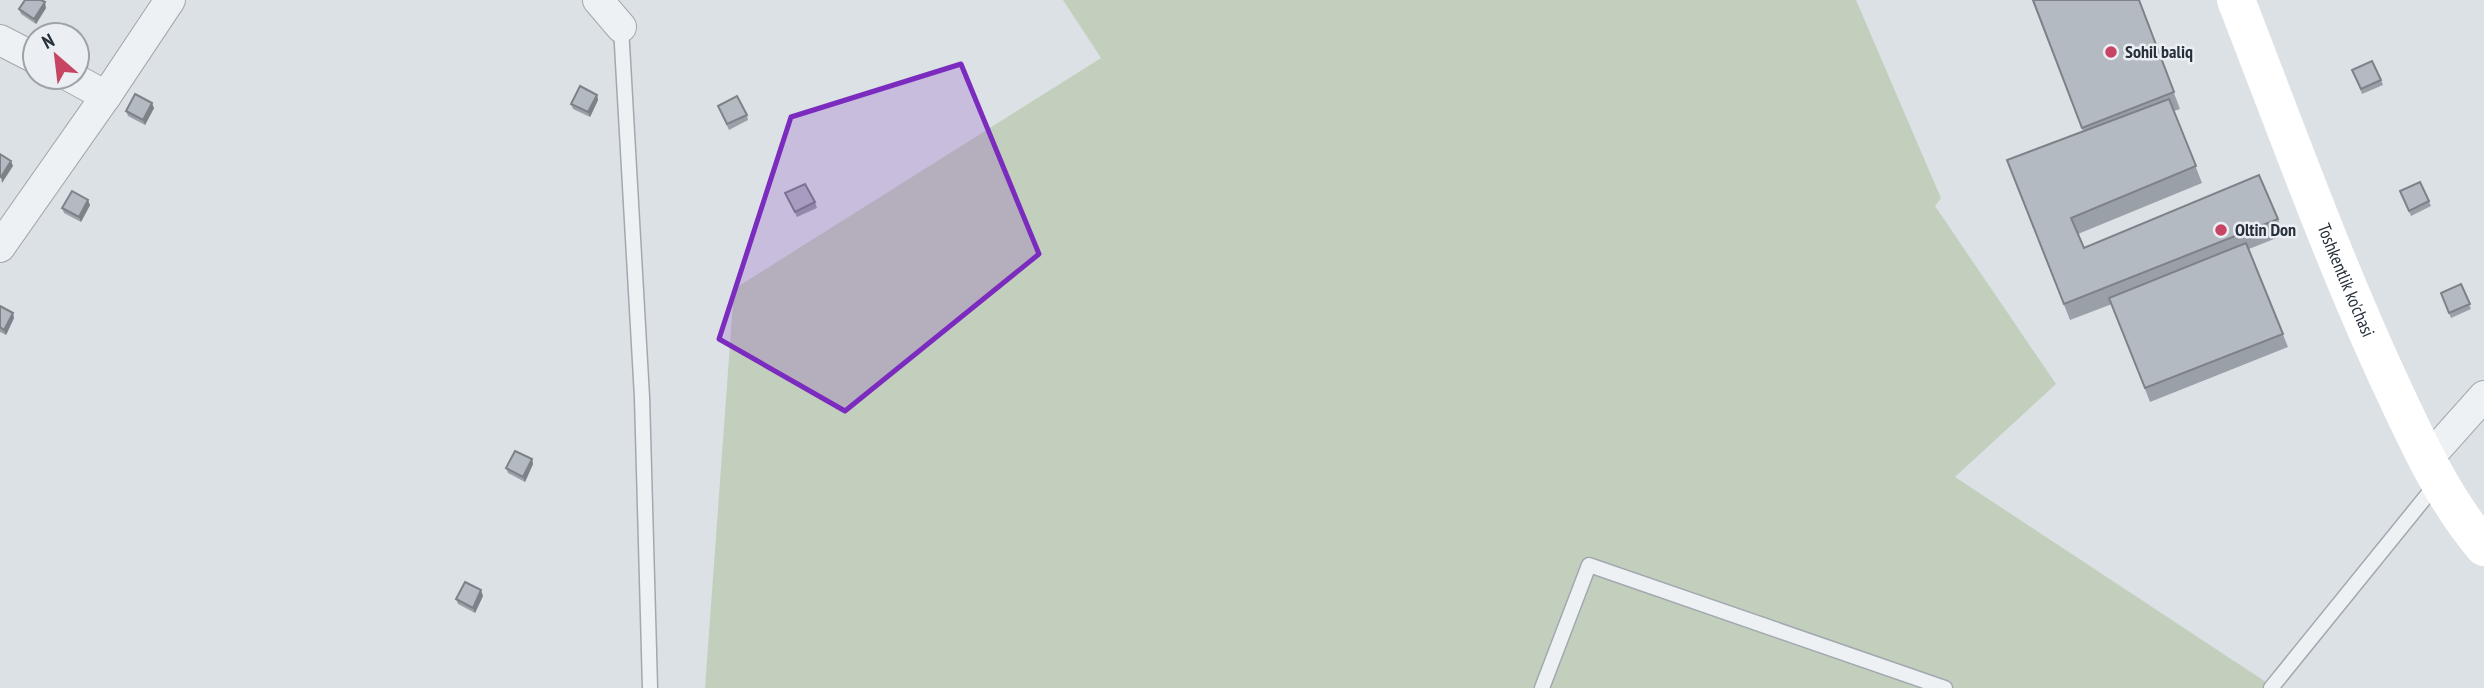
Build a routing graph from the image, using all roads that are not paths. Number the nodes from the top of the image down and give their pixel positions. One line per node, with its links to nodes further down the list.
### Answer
1 (170, 0): 8 (street)
2 (598, 0): 4 (street)
3 (2236, 0): 11 (main road, Toshkentlik ko'chasi)
4 (621, 27): 13 (lane)
5 (0, 40): 6 (street)
6 (21, 51)
7 (91, 88): 8 (street)
8 (106, 96): 9 (street)
9 (0, 247)
10 (2484, 396): 11 (street)
11 (2432, 471): 12 (main road, Toshkentlik ko'chasi); 16 (lane)
12 (2484, 547)
13 (650, 688)
14 (1542, 688): 15 (lane)
15 (1945, 688)
16 (2271, 688)

